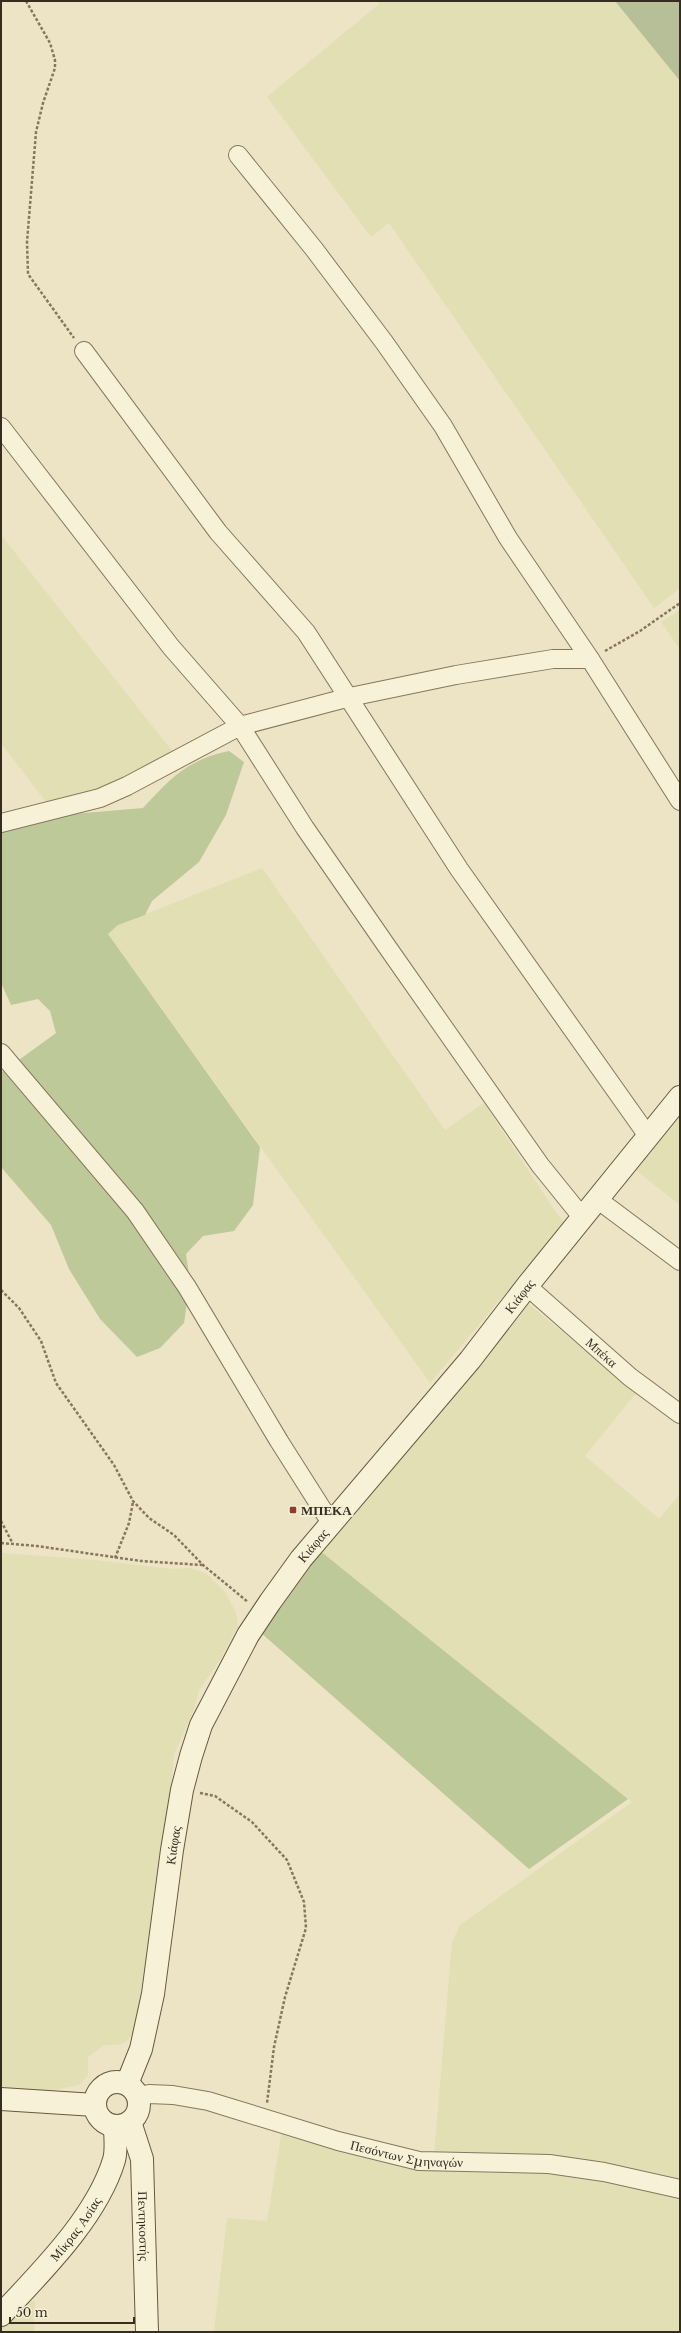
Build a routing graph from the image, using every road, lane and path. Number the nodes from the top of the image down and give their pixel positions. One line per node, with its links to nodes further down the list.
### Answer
1 (26, 1): 3 (path)
2 (238, 155): 6 (street)
3 (84, 351): 7 (street)
4 (1, 427): 8 (street)
5 (680, 603): 6 (path)
6 (590, 659): 7 (street); 9 (street)
7 (350, 697): 8 (street); 13 (street)
8 (240, 726): 10 (street); 15 (street)
9 (680, 801)
10 (1, 823)
11 (1, 1054): 22 (street)
12 (680, 1097): 13 (street, Κιάφας)
13 (648, 1136): 14 (street, Κιάφας)
14 (597, 1199): 15 (street, Κιάφας); 16 (street)
15 (582, 1217): 17 (street, Κιάφας)
16 (680, 1261)
17 (527, 1286): 19 (street, Μπέκα); 22 (street, Κιάφας)
18 (1, 1290): 20 (path)
19 (680, 1414)
20 (133, 1502): 25 (path); 26 (path)
21 (1, 1521): 24 (path)
22 (331, 1523): 27 (street, Κιάφας)
23 (1, 1543): 24 (path)
24 (13, 1544): 25 (path)
25 (115, 1558): 26 (path)
26 (203, 1565): 27 (path)
27 (262, 1614): 28 (street, Κιάφας)
28 (182, 1790): 29 (street, Κιάφας); 32 (path)
29 (132, 2090): 31 (street); 32 (street, Πεσόντων Σμηναγών); 33 (street)
30 (1, 2100): 31 (street)
31 (96, 2105): 33 (street)
32 (265, 2119): 34 (street, Πεσόντων Σμηναγών)
33 (123, 2124): 35 (street, Μίκρας Ασίας); 36 (street, Πεντηκοστής)
34 (680, 2189)
35 (1, 2315)
36 (147, 2332)

